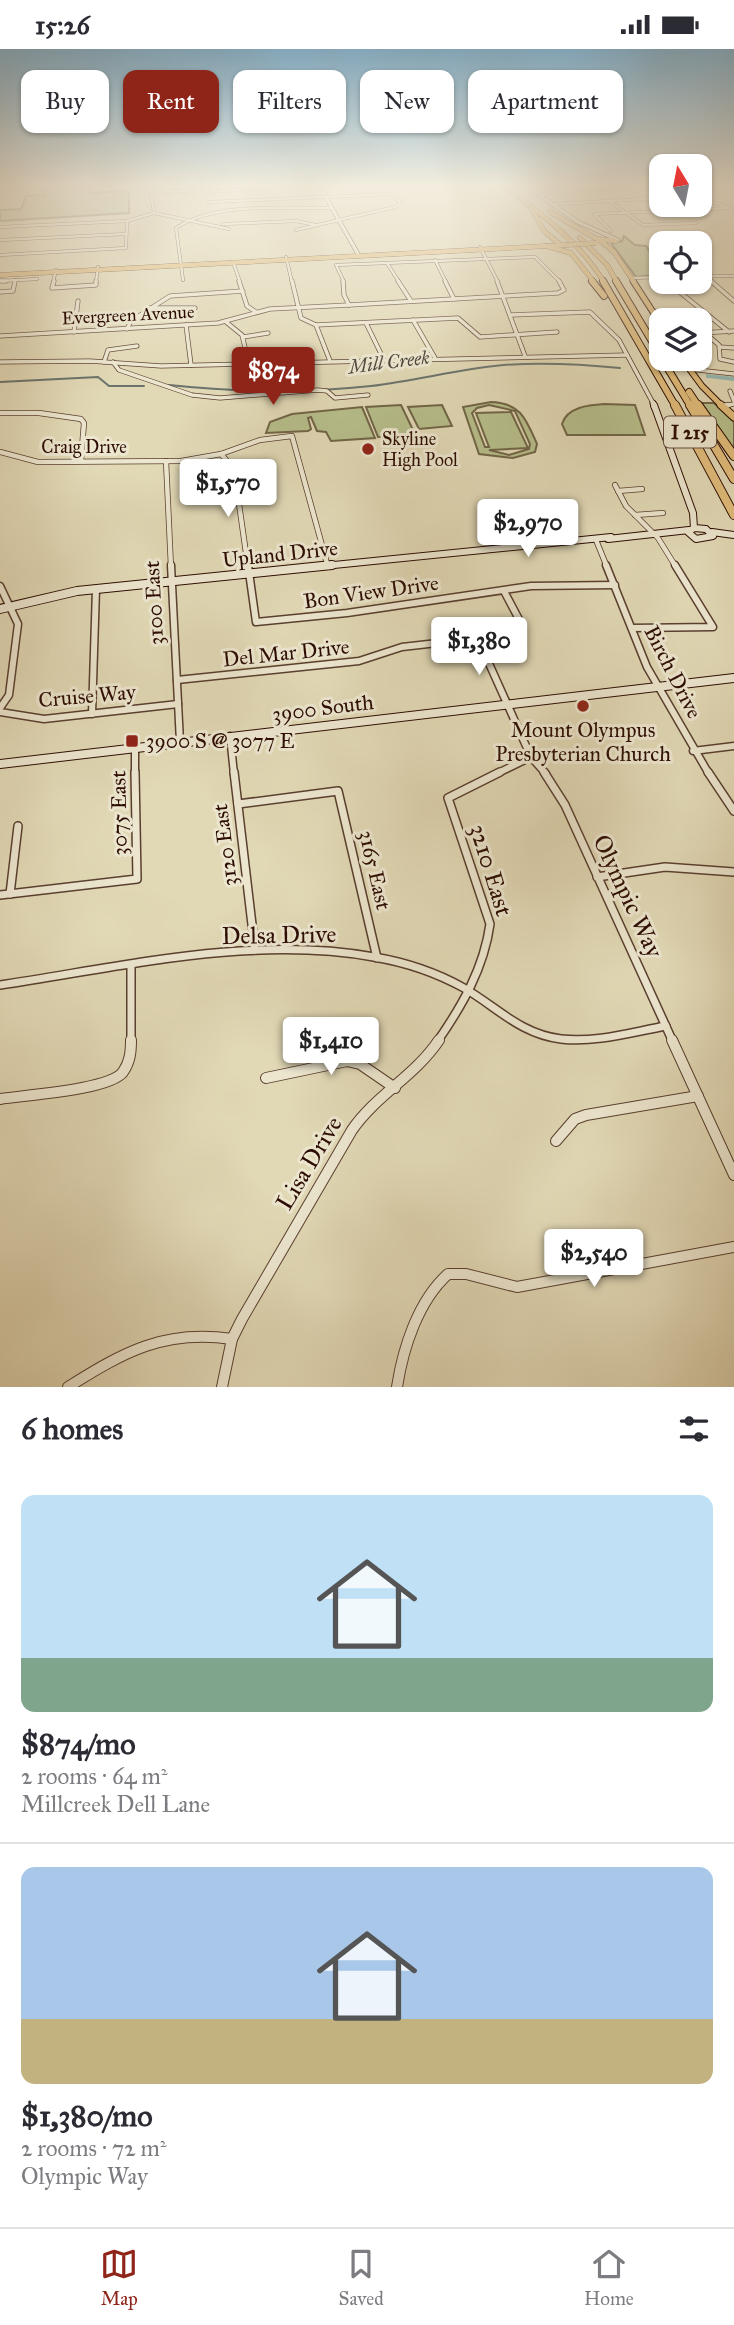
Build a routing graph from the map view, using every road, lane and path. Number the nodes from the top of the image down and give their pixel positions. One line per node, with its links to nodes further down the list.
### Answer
1 (126, 247): 10 (street)
2 (179, 247): 18 (street)
3 (354, 247): 11 (street)
4 (507, 247): 9 (main road)
5 (558, 247): 66 (highway)
6 (580, 247): 66 (highway, I 215)
7 (588, 247): 61 (highway, I 215)
8 (606, 247): 26 (main road)
9 (481, 249): 11 (main road); 12 (main road); 14 (street)
10 (0, 254)
11 (358, 254): 12 (street); 13 (main road)
12 (365, 256): 13 (main road); 19 (street)
13 (285, 259): 16 (main road); 18 (main road); 43 (street)
14 (488, 259): 15 (street); 35 (street); 35 (street, Evergreen Avenue)
15 (435, 260): 17 (street); 36 (street)
16 (233, 262): 18 (main road); 32 (street)
17 (387, 263): 19 (street); 38 (street)
18 (181, 264): 20 (main road); 28 (street)
19 (369, 264): 40 (street)
20 (98, 268): 21 (main road); 21 (street)
21 (56, 271): 22 (main road)
22 (0, 274)
23 (712, 276): 24 (street)
24 (734, 276)
25 (649, 277): 26 (street)
26 (631, 278): 44 (main road)
27 (37, 279): 29 (street)
28 (183, 279)
29 (15, 280): 30 (street); 33 (street)
30 (0, 281)
31 (712, 281): 39 (street)
32 (243, 291): 41 (street); 45 (street)
33 (0, 292)
34 (683, 294): 53 (street)
35 (504, 296): 36 (street, Evergreen Avenue); 46 (street)
36 (454, 299): 38 (street, Evergreen Avenue)
37 (78, 300): 54 (street)
38 (411, 301): 40 (street, Evergreen Avenue)
39 (734, 301)
40 (349, 305): 43 (street, Evergreen Avenue)
41 (150, 308): 42 (street); 52 (street)
42 (195, 308)
43 (298, 308): 45 (street, Evergreen Avenue); 51 (street)
44 (650, 308)
45 (256, 312): 48 (street, Evergreen Avenue)
46 (510, 315): 58 (street); 67 (street)
47 (412, 320): 49 (street); 58 (street); 69 (street)
48 (226, 322): 50 (street, Evergreen Avenue); 60 (street)
49 (366, 323): 51 (street); 70 (street)
50 (186, 325): 52 (street, Evergreen Avenue); 77 (street)
51 (316, 325): 71 (street)
52 (127, 329): 54 (street, Evergreen Avenue)
53 (732, 331): 56 (street)
54 (74, 332): 59 (street, Evergreen Avenue)
55 (557, 332): 58 (street)
56 (712, 332)
57 (268, 333): 60 (street)
58 (517, 335): 68 (street)
59 (0, 336)
60 (243, 337): 76 (street)
61 (649, 338)
62 (712, 340): 64 (street)
63 (137, 346): 73 (street)
64 (720, 347): 65 (street); 75 (street)
65 (734, 348)
66 (643, 350): 100 (highway, I 215)
67 (627, 355): 68 (street); 85 (street)
68 (525, 356): 69 (street)
69 (435, 358): 70 (street)
70 (384, 360): 71 (street)
71 (330, 361): 76 (street)
72 (0, 362): 73 (street)
73 (104, 362): 74 (street)
74 (113, 362): 77 (street); 84 (street)
75 (734, 362)
76 (249, 363): 77 (street)
77 (191, 365)
78 (670, 371): 95 (highway, I 215)
79 (672, 371): 92 (highway)
80 (691, 371): 87 (main road)
81 (707, 371): 82 (street)
82 (734, 374)
83 (730, 391): 86 (street)
84 (368, 395)
85 (653, 403): 98 (street)
86 (734, 403): 87 (street)
87 (722, 406): 89 (main road)
88 (0, 413): 93 (street)
89 (734, 417)
90 (0, 452): 93 (street, Craig Drive)
91 (220, 454): 94 (street, Craig Drive); 108 (street, Craig Drive); 109 (street)
92 (734, 456)
93 (80, 460): 94 (street, Craig Drive)
94 (166, 461): 110 (street, 3100 East)
95 (734, 479)
96 (642, 489): 99 (street)
97 (663, 513): 99 (street)
98 (693, 513): 101 (street); 102 (street)
99 (635, 515): 103 (street)
100 (734, 515)
101 (691, 532): 102 (street, Upland Drive); 103 (street, Upland Drive)
102 (710, 533): 104 (street)
103 (654, 534): 105 (street, Upland Drive); 117 (street)
104 (734, 536)
105 (611, 537): 106 (street, Upland Drive); 107 (street, Upland Drive)
106 (596, 540): 107 (street, Upland Drive); 111 (street, Birch Drive)
107 (564, 542): 108 (street, Upland Drive)
108 (328, 566): 109 (street, Upland Drive)
109 (248, 575): 110 (street, Upland Drive); 114 (street, Bon View Drive)
110 (172, 582): 113 (street, Upland Drive); 120 (street, 3100 East)
111 (615, 585): 114 (street, Bon View Drive); 117 (street, Birch Drive)
112 (0, 586): 115 (street)
113 (96, 589): 115 (street, Upland Drive); 125 (street)
114 (504, 591): 118 (street, Del Mar Drive)
115 (10, 606): 116 (street, Upland Drive); 124 (street)
116 (0, 609)
117 (632, 628): 121 (street, Birch Drive)
118 (478, 639): 120 (street, Del Mar Drive); 123 (street, Olympic Way)
119 (734, 678): 121 (street, 3900 South)
120 (177, 680): 122 (street, 3100 East)
121 (659, 687): 123 (street, 3900 South); 130 (street, Birch Drive)
122 (178, 704): 125 (street, Cruise Way); 127 (street, 3100 East)
123 (505, 704): 126 (street, 3900 South); 131 (street, Olympic Way)
124 (0, 710): 125 (street, Cruise Way)
125 (92, 713)
126 (230, 736): 127 (street, 3900 South); 133 (street, 3120 East)
127 (180, 742): 129 (street, 3900 South)
128 (734, 746): 130 (street)
129 (135, 748): 132 (street, 3900 South); 138 (street, 3075 East)
130 (692, 751): 134 (street, Birch Drive)
131 (531, 757): 137 (street, Olympic Way); 144 (street, 3210 East)
132 (0, 764)
133 (238, 804): 140 (street, 3120 East); 141 (street, 3165 East)
134 (734, 811)
135 (18, 826): 138 (street)
136 (734, 872): 137 (street)
137 (597, 877): 145 (street, Olympic Way)
138 (10, 894): 139 (street)
139 (0, 895)
140 (254, 950): 141 (street, Delsa Drive); 142 (street, Delsa Drive)
141 (377, 958): 144 (street, Delsa Drive)
142 (131, 967): 143 (street, Delsa Drive); 149 (street)
143 (0, 985)
144 (468, 992): 145 (street, Delsa Drive); 147 (street, Lisa Drive)
145 (666, 1025): 148 (street, Olympic Way)
146 (266, 1078): 147 (street)
147 (395, 1088): 153 (street, Lisa Drive)
148 (698, 1096): 150 (street); 151 (street, Olympic Way)
149 (0, 1098)
150 (556, 1141)
151 (734, 1175)
152 (734, 1247): 156 (street)
153 (232, 1339): 154 (street); 155 (street)
154 (68, 1387)
155 (222, 1387)
156 (397, 1387)

